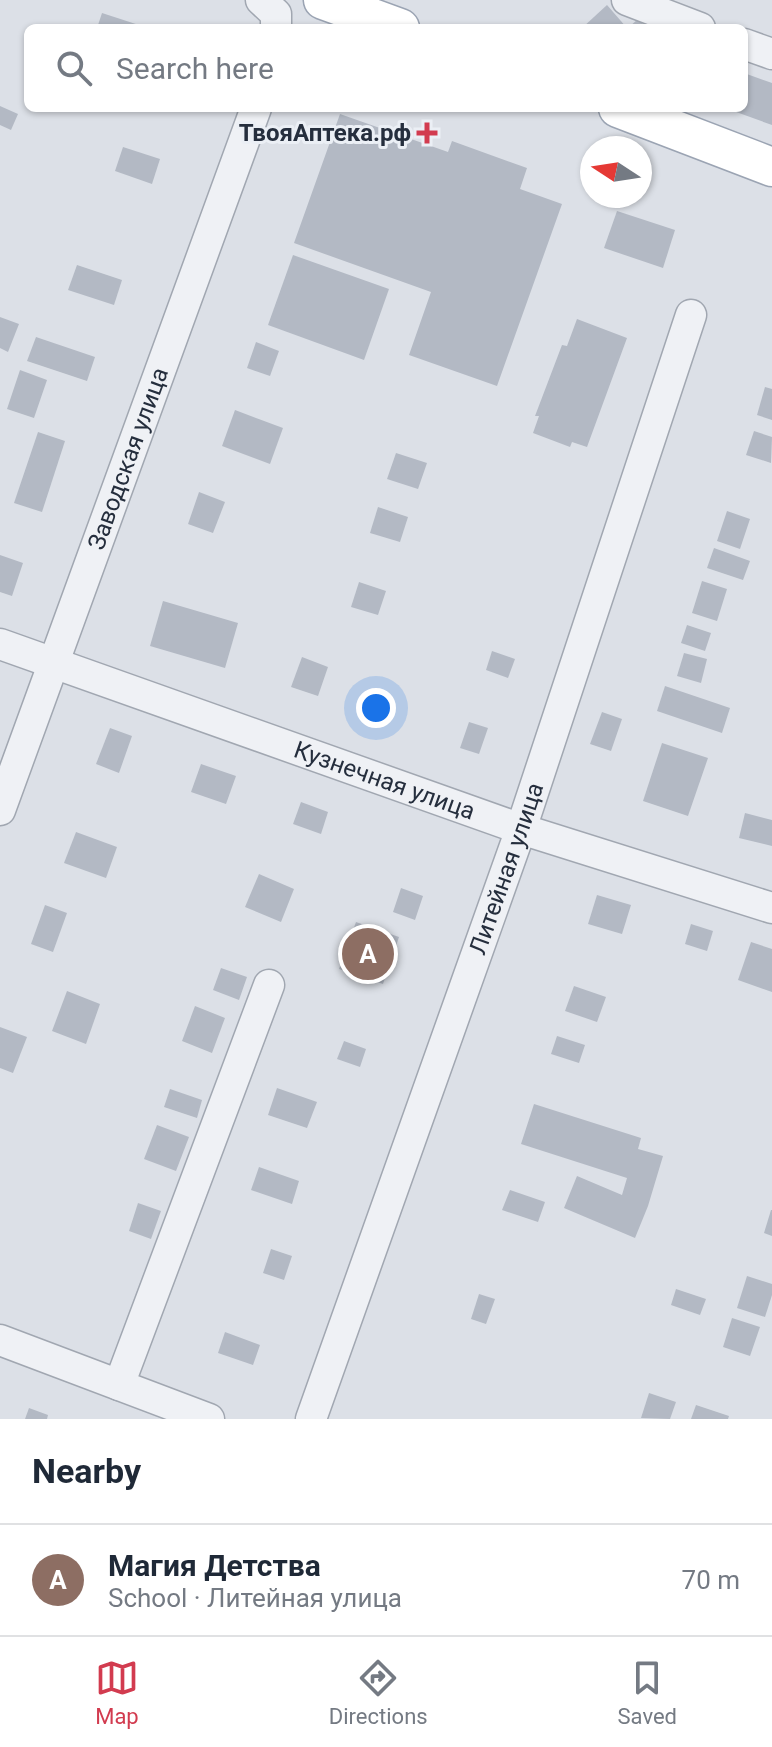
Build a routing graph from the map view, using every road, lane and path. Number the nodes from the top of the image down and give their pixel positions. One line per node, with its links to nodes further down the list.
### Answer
1 (261, 0): 5 (street)
2 (296, 0): 6 (street)
3 (323, 0): 7 (main road)
4 (627, 0): 8 (street)
5 (276, 24)
6 (287, 24)
7 (389, 24)
8 (690, 24)
9 (748, 45): 10 (street)
10 (772, 54)
11 (255, 112): 17 (street, Заводская улица)
12 (642, 112): 13 (main road)
13 (678, 118): 14 (main road)
14 (772, 167)
15 (691, 315): 19 (street, Литейная улица)
16 (0, 644): 17 (street, Кузнечная улица)
17 (52, 664): 18 (street, Заводская улица); 19 (street, Кузнечная улица)
18 (0, 810)
19 (521, 829): 20 (street, Кузнечная улица); 25 (street, Литейная улица)
20 (772, 908)
21 (269, 985): 23 (street)
22 (0, 1340): 23 (street)
23 (119, 1385): 24 (street)
24 (209, 1419)
25 (311, 1419)

